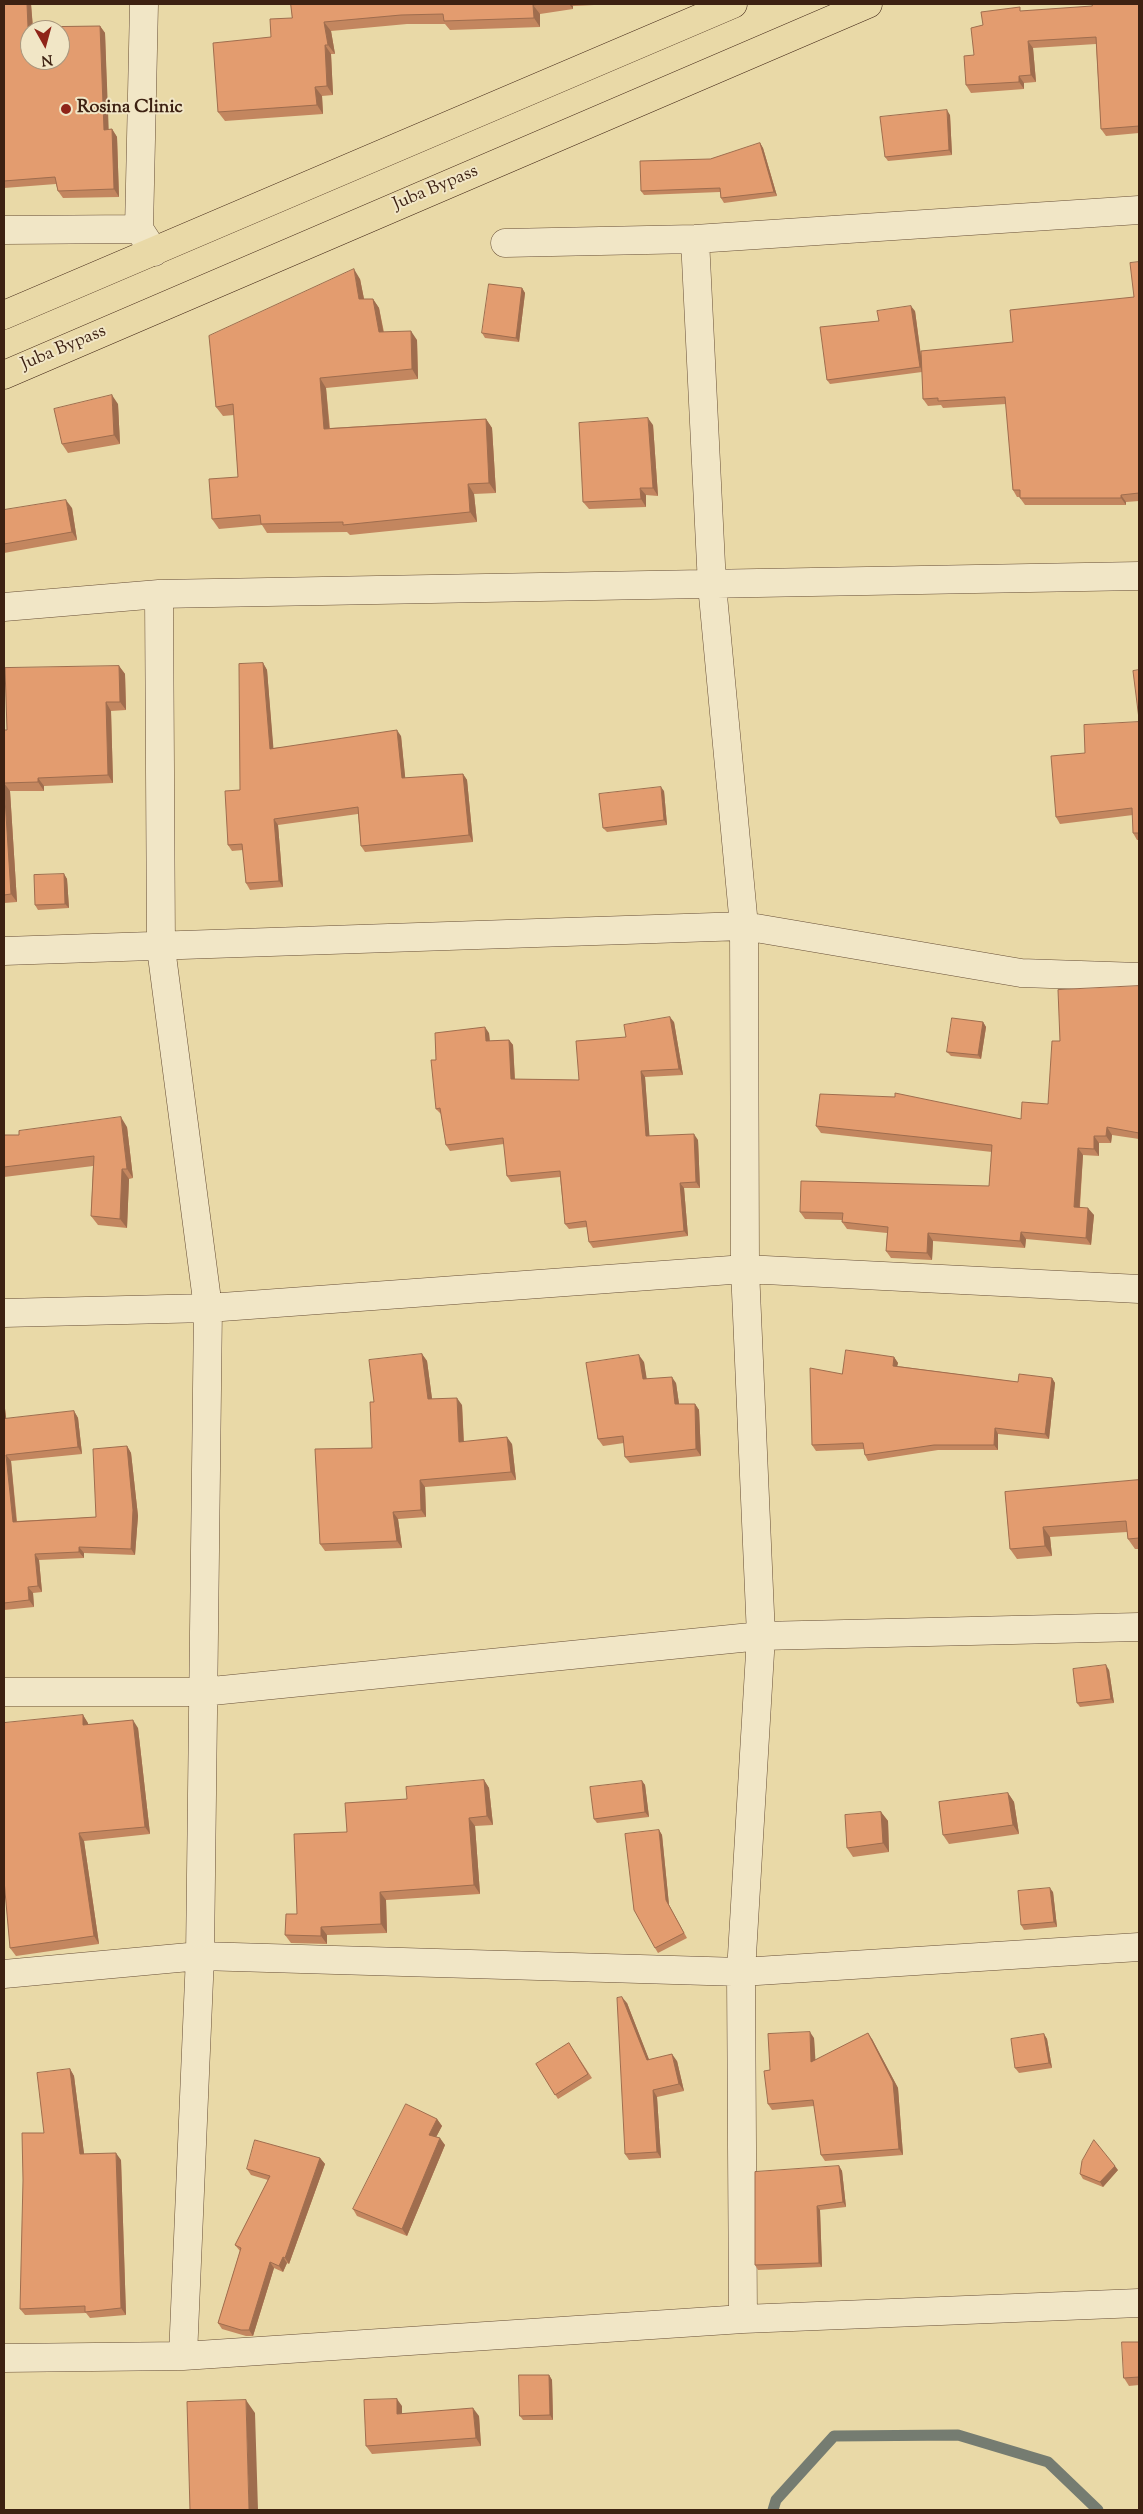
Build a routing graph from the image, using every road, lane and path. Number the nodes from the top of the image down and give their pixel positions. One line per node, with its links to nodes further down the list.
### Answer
1 (144, 4): 5 (street)
2 (733, 4): 9 (main road)
3 (868, 4): 11 (main road, Juba Bypass)
4 (1139, 210): 7 (street)
5 (139, 229): 6 (street); 9 (street)
6 (4, 230)
7 (695, 239): 8 (street); 13 (street)
8 (505, 243)
9 (154, 252): 10 (main road)
10 (4, 314)
11 (4, 375)
12 (1139, 576): 13 (street)
13 (712, 585): 14 (street); 16 (street)
14 (159, 594): 15 (street); 17 (street)
15 (4, 607)
16 (744, 926): 17 (street); 19 (street); 20 (street)
17 (161, 948): 18 (street); 22 (street)
18 (4, 951)
19 (1139, 977)
20 (745, 1269): 21 (street); 22 (street); 25 (street)
21 (1139, 1289)
22 (208, 1308): 23 (street); 27 (street)
23 (4, 1313)
24 (1139, 1627): 25 (street)
25 (762, 1636): 27 (street); 30 (street)
26 (4, 1692): 27 (street)
27 (202, 1692): 29 (street)
28 (1139, 1947): 30 (street)
29 (200, 1956): 30 (street); 31 (street); 34 (street)
30 (741, 1972): 33 (street)
31 (4, 1974)
32 (1139, 2303): 33 (street)
33 (742, 2319): 34 (street)
34 (183, 2356): 35 (street)
35 (4, 2358)

